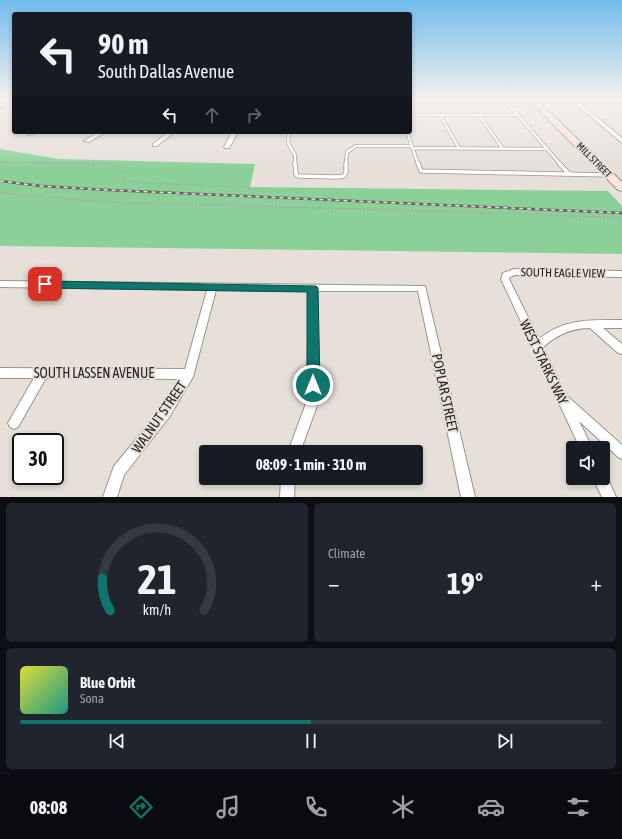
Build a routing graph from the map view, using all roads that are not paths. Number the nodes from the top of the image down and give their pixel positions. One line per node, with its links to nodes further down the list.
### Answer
1 (444, 122): 16 (lane)
2 (484, 122): 17 (lane)
3 (524, 122): 18 (lane)
4 (555, 122): 20 (main road, MILL STREET)
5 (600, 122): 12 (street)
6 (99, 134): 11 (street)
7 (168, 134): 13 (street)
8 (234, 134): 14 (street)
9 (289, 134): 15 (lane)
10 (408, 134): 15 (lane)
11 (87, 141)
12 (622, 141)
13 (155, 144)
14 (227, 147)
15 (412, 147): 16 (lane); 19 (lane)
16 (458, 148): 17 (lane)
17 (503, 149): 18 (lane)
18 (547, 149): 19 (lane)
19 (569, 174): 20 (lane)
20 (609, 175): 21 (main road, MILL STREET)
21 (622, 188)
22 (622, 274): 23 (street, SOUTH EAGLE VIEW)
23 (506, 275): 29 (street, WEST STARKS WAY)
24 (0, 284): 25 (street)
25 (212, 287): 26 (street); 33 (street, WALNUT STREET)
26 (312, 288): 37 (street); 43 (street, POPLAR STREET)
27 (592, 324): 28 (street); 29 (street); 30 (street)
28 (622, 324)
29 (537, 346): 34 (street, WEST STARKS WAY)
30 (622, 350)
31 (0, 373): 32 (street, SOUTH LASSEN AVENUE)
32 (43, 373): 33 (street, SOUTH LASSEN AVENUE); 35 (street)
33 (189, 374): 41 (street, WALNUT STREET)
34 (560, 395): 36 (street, WEST STARKS WAY); 38 (street)
35 (14, 424)
36 (583, 441)
37 (297, 445)
38 (622, 453)
39 (288, 485): 42 (street)
40 (603, 485): 44 (street)
41 (110, 497)
42 (287, 497)
43 (468, 497)
44 (609, 497)

